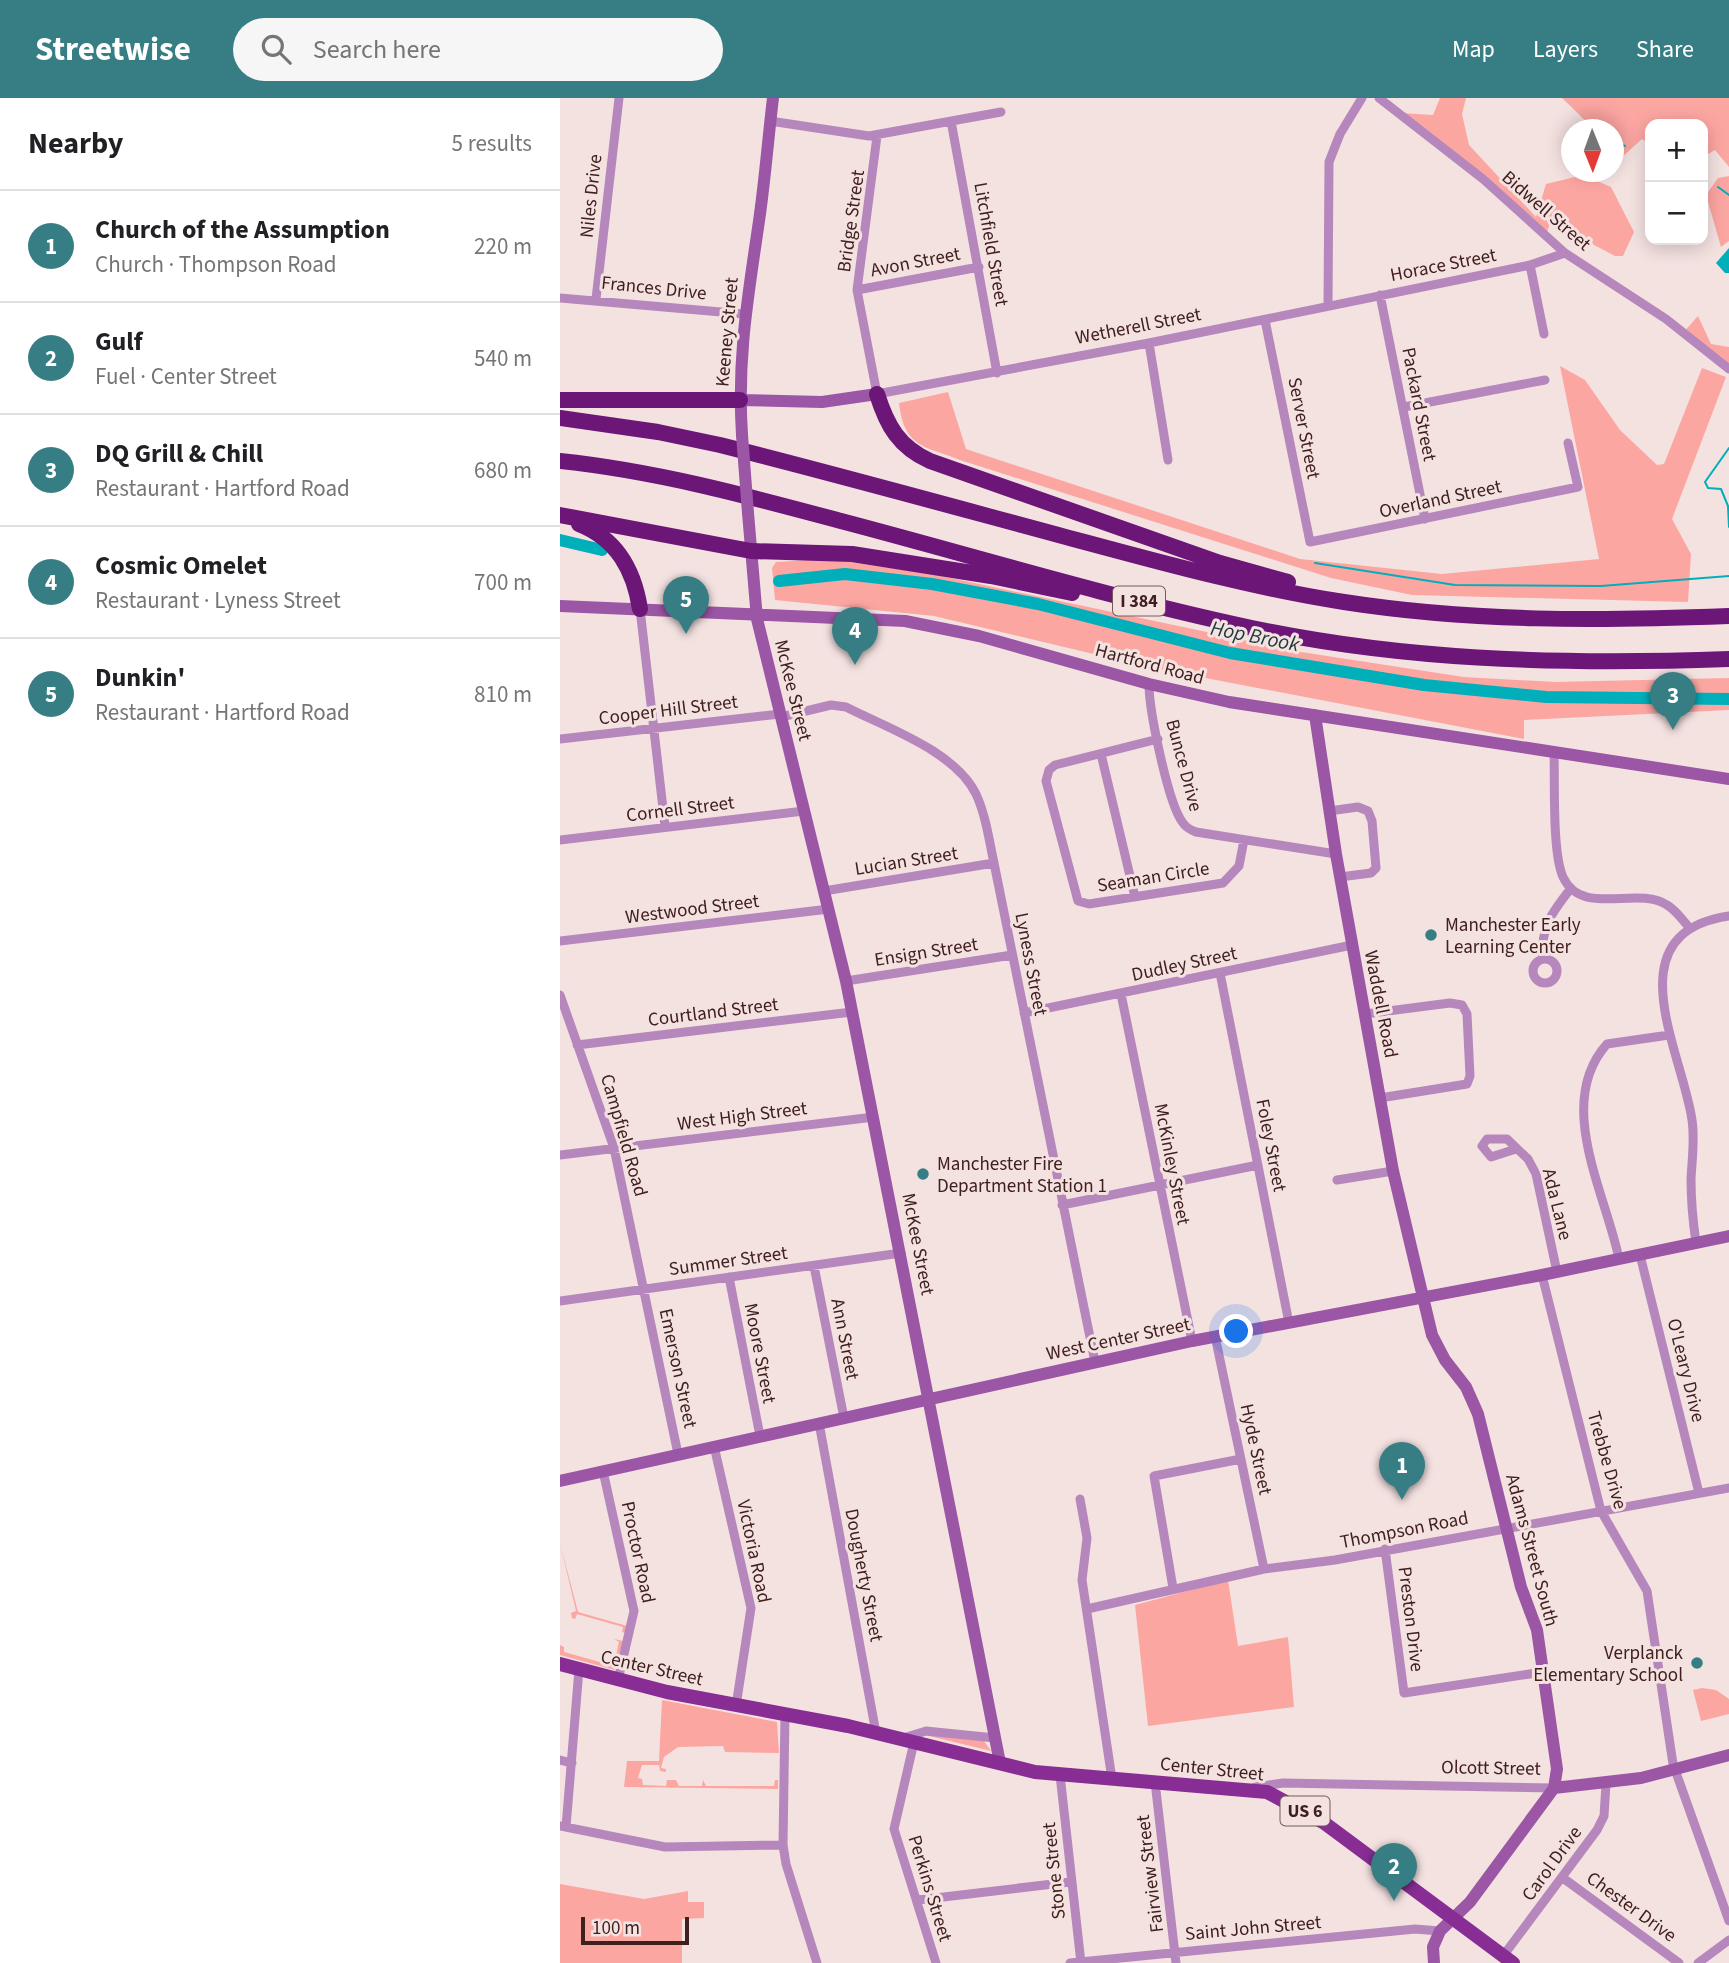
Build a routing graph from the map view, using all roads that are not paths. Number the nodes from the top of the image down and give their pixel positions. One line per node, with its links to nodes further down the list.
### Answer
1 (620, 98): 15 (street, Niles Drive)
2 (773, 98): 6 (main road, Keeney Street)
3 (1362, 98): 16 (street)
4 (1379, 98): 9 (street, Bidwell Street)
5 (1001, 112): 7 (street)
6 (770, 121): 8 (street); 17 (main road, Keeney Street)
7 (951, 121): 8 (street); 11 (street, Litchfield Street)
8 (877, 136): 12 (street, Bridge Street)
9 (1565, 253): 10 (street, Horace Street); 21 (street, Bidwell Street)
10 (1530, 265): 13 (street, Horace Street); 19 (street)
11 (978, 267): 12 (street, Avon Street); 22 (street, Litchfield Street)
12 (857, 290): 24 (street, Bridge Street)
13 (1380, 295): 16 (street, Horace Street); 27 (street, Packard Street)
14 (560, 298): 15 (street, Frances Drive)
15 (596, 299): 17 (street, Frances Drive)
16 (1328, 306): 18 (street, Wetherell Street)
17 (744, 314): 26 (main road, Keeney Street)
18 (1265, 320): 20 (street, Wetherell Street); 34 (street, Server Street)
19 (1544, 334)
20 (1149, 343): 22 (street, Wetherell Street); 30 (street)
21 (1729, 369)
22 (997, 373): 24 (street, Wetherell Street)
23 (1545, 380): 27 (street)
24 (877, 394): 26 (main road, Wetherell Street); 38 (highway)
25 (560, 400): 26 (highway)
26 (740, 400): 35 (main road, Keeney Street, bridge)
27 (1404, 407): 33 (street, Packard Street)
28 (560, 418): 38 (highway, I 384)
29 (1568, 443): 33 (street, Overland Street)
30 (1168, 460)
31 (560, 461): 37 (highway, I 384)
32 (560, 516): 35 (highway); 39 (highway)
33 (1425, 519): 34 (street, Overland Street)
34 (1310, 542)
35 (751, 551): 37 (highway); 40 (main road, Keeney Street)
36 (560, 606): 39 (main road, Hartford Road)
37 (1160, 607): 42 (highway, I 384)
38 (1378, 607): 41 (highway, I 384)
39 (640, 609): 40 (main road, Hartford Road); 46 (street)
40 (756, 613): 43 (main road, Hartford Road); 44 (main road, McKee Street)
41 (1729, 616)
42 (1729, 659)
43 (1149, 684): 45 (main road, Hartford Road); 47 (street, Bunce Drive)
44 (781, 715): 46 (street, Cooper Hill Street); 52 (main road, McKee Street); 58 (street, Lyness Street)
45 (1315, 715): 49 (main road, Hartford Road); 53 (main road, Waddell Road)
46 (654, 728): 48 (street, Cooper Hill Street); 54 (street)
47 (1158, 739): 50 (street, Seaman Circle); 56 (street, Bunce Drive)
48 (560, 740)
49 (1554, 752): 51 (main road, Hartford Road); 60 (street)
50 (1101, 754): 62 (street); 62 (street, Seaman Circle)
51 (1729, 779)
52 (804, 811): 54 (street, Cornell Street); 61 (main road, McKee Street)
53 (1329, 811): 57 (main road, Waddell Road); 59 (street)
54 (665, 826): 55 (street, Cornell Street)
55 (560, 840)
56 (1244, 840): 57 (street, Bunce Drive); 62 (street, Seaman Circle)
57 (1336, 854): 59 (main road, Waddell Road)
58 (994, 863): 61 (street, Lucian Street); 68 (street, Lyness Street)
59 (1339, 877): 67 (main road, Waddell Road)
60 (1571, 888): 65 (street); 69 (street)
61 (824, 891): 63 (main road, McKee Street)
62 (1135, 897)
63 (829, 909): 66 (street, Westwood Street); 71 (main road, McKee Street)
64 (1729, 916): 65 (street)
65 (1690, 928): 77 (street)
66 (560, 941)
67 (1352, 945): 70 (street, Dudley Street); 76 (main road, Waddell Road)
68 (1012, 955): 71 (street, Ensign Street); 75 (street, Lyness Street)
69 (1542, 960)
70 (1220, 973): 72 (street, Dudley Street); 84 (street, Foley Street)
71 (846, 981): 74 (main road, McKee Street)
72 (1121, 994): 75 (street, Dudley Street); 87 (street, McKinley Street)
73 (561, 999): 78 (street, Campfield Road)
74 (852, 1012): 78 (street, Courtland Street); 80 (main road, McKee Street)
75 (1024, 1013): 88 (street, Lyness Street)
76 (1365, 1014): 79 (main road, Waddell Road); 79 (street)
77 (1670, 1035): 90 (street); 93 (street)
78 (578, 1045): 81 (street, Campfield Road)
79 (1380, 1098): 85 (main road, Waddell Road)
80 (874, 1117): 81 (street, West High Street); 91 (main road, McKee Street)
81 (614, 1148): 83 (street, West High Street); 98 (street, Campfield Road)
82 (1516, 1149): 95 (street, Ada Lane)
83 (560, 1156)
84 (1258, 1165): 87 (street); 101 (street, Foley Street)
85 (1393, 1171): 86 (street); 99 (main road, Waddell Road)
86 (1337, 1180)
87 (1159, 1185): 88 (street); 103 (street, McKinley Street)
88 (1062, 1205): 104 (street, Lyness Street)
89 (1729, 1236): 90 (main road, West Center Street)
90 (1696, 1243): 92 (main road, West Center Street)
91 (901, 1253): 94 (street, Summer Street); 105 (main road, McKee Street)
92 (1640, 1255): 93 (main road, West Center Street); 115 (street, O'Leary Drive)
93 (1619, 1259): 95 (main road, West Center Street)
94 (814, 1266): 97 (street, Summer Street); 106 (street, Ann Street)
95 (1557, 1272): 96 (main road, West Center Street)
96 (1542, 1275): 99 (main road, West Center Street); 117 (street, Trebbe Drive)
97 (729, 1277): 98 (street, Summer Street); 108 (street, Moore Street)
98 (645, 1289): 100 (street, Summer Street); 110 (street, Emerson Street)
99 (1424, 1297): 101 (main road, West Center Street); 118 (main road, Adams Street South)
100 (560, 1301)
101 (1289, 1323): 102 (main road, West Center Street)
102 (1216, 1336): 103 (main road, West Center Street); 111 (street, Hyde Street)
103 (1192, 1341): 104 (main road, West Center Street)
104 (1095, 1362): 105 (main road, West Center Street)
105 (930, 1399): 106 (main road, West Center Street); 130 (main road, McKee Street)
106 (844, 1418): 107 (main road, West Center Street)
107 (819, 1423): 108 (main road, West Center Street); 129 (street, Dougherty Street)
108 (760, 1436): 109 (main road, West Center Street)
109 (714, 1446): 110 (main road, West Center Street); 127 (street, Victoria Road)
110 (678, 1454): 112 (main road, West Center Street)
111 (1241, 1459): 120 (street, Hyde Street); 121 (street)
112 (603, 1471): 113 (main road, West Center Street); 126 (street, Proctor Road)
113 (560, 1481)
114 (1729, 1488): 115 (street, Thompson Road)
115 (1699, 1493): 117 (street, Thompson Road)
116 (1080, 1499): 122 (street)
117 (1601, 1511): 118 (street, Thompson Road); 136 (street, Trebbe Drive)
118 (1506, 1528): 119 (street, Thompson Road); 125 (main road, Adams Street South)
119 (1385, 1549): 120 (street, Thompson Road); 125 (street, Preston Drive)
120 (1264, 1569): 121 (street, Thompson Road)
121 (1173, 1588): 122 (street, Thompson Road)
122 (1087, 1609): 138 (street)
123 (560, 1664): 124 (main road, Center Street / US 6)
124 (579, 1669): 126 (main road, Center Street / US 6); 134 (street)
125 (1543, 1672): 142 (main road, Adams Street South)
126 (618, 1680): 127 (main road, Center Street / US 6)
127 (736, 1706): 128 (main road, Center Street / US 6)
128 (785, 1714): 129 (main road, Center Street / US 6); 144 (street)
129 (876, 1733): 131 (main road, Center Street / US 6)
130 (995, 1738): 131 (street, Center Street); 135 (main road, McKee Street)
131 (907, 1740): 135 (main road, Center Street / US 6); 147 (street, Perkins Street)
132 (1729, 1755): 136 (main road, Olcott Street)
133 (560, 1760): 134 (street)
134 (572, 1763): 143 (street)
135 (1000, 1763): 137 (main road, Center Street / US 6)
136 (1676, 1771): 140 (main road, Olcott Street); 149 (street, Trebbe Drive)
137 (1060, 1775): 138 (main road, Center Street / US 6); 146 (street, Stone Street)
138 (1112, 1779): 139 (main road, Center Street / US 6)
139 (1155, 1782): 141 (main road, Center Street / US 6); 152 (street, Fairview Street)
140 (1606, 1784): 142 (main road, Olcott Street); 145 (street, Carol Drive)
141 (1250, 1788): 142 (street, Olcott Street); 148 (main road, Center Street / US 6)
142 (1554, 1788): 148 (main road)
143 (563, 1826): 144 (street)
144 (783, 1845): 155 (street)
145 (1563, 1878): 153 (street, Carol Drive); 160 (street, Chester Drive)
146 (1070, 1882): 147 (street); 154 (street, Stone Street)
147 (918, 1900): 156 (street, Perkins Street)
148 (1452, 1917): 150 (main road); 153 (main road, Center Street / US 6)
149 (1729, 1922)
150 (1440, 1931): 152 (street, Saint John Street); 159 (main road)
151 (1729, 1940): 161 (street)
152 (1175, 1951): 154 (street, Saint John Street); 158 (street, Fairview Street)
153 (1508, 1959)
154 (1081, 1962): 157 (street, Saint John Street)
155 (817, 1963)
156 (936, 1963)
157 (1070, 1963)
158 (1176, 1963)
159 (1434, 1963)
160 (1679, 1963)
161 (1698, 1963)

